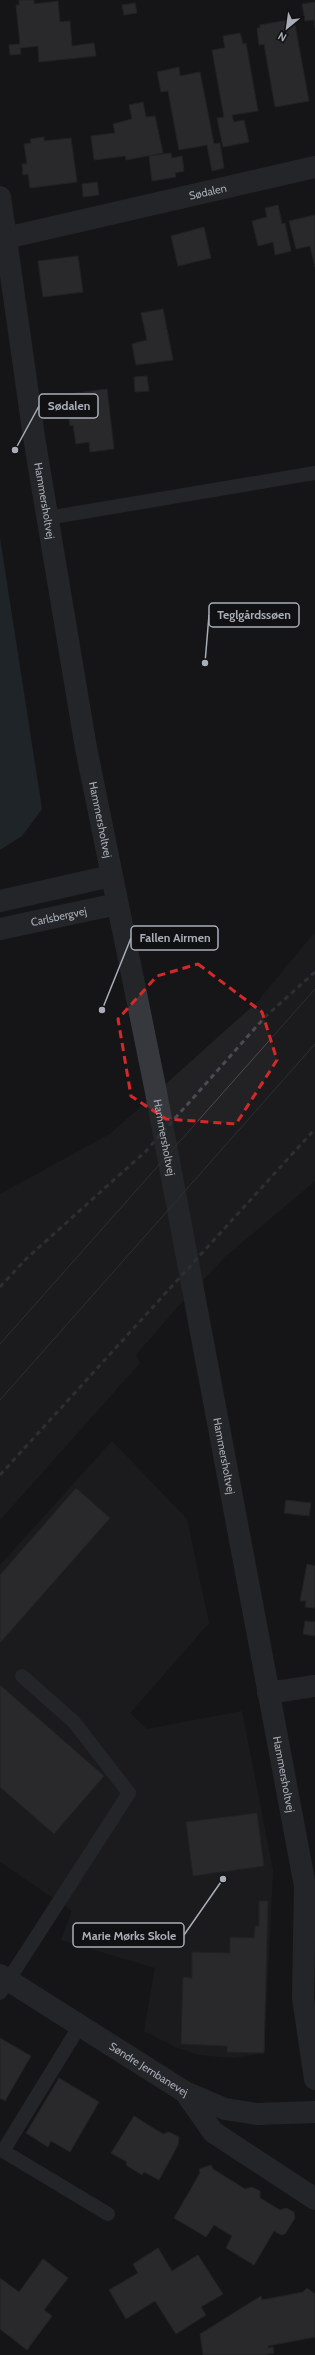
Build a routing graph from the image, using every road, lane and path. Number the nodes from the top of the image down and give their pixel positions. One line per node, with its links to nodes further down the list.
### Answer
1 (315, 167): 3 (street, Sødalen)
2 (0, 197): 3 (street, Hammersholtvej)
3 (6, 238): 5 (street, Hammersholtvej)
4 (315, 473): 5 (lane)
5 (47, 518): 6 (street, Hammersholtvej)
6 (111, 876): 7 (street); 8 (street, Hammersholtvej)
7 (0, 901)
8 (117, 904): 9 (street, Carlsbergvej); 12 (street, Hammersholtvej)
9 (0, 929)
10 (22, 1676): 13 (lane)
11 (315, 1686): 12 (street)
12 (268, 1693): 15 (street, Hammersholtvej)
13 (2, 1983): 14 (street, Søndre Jernbanevej)
14 (79, 2027): 16 (street, Søndre Jernbanevej); 19 (lane)
15 (315, 2079)
16 (185, 2092): 17 (street, Søndre Jernbanevej); 18 (street)
17 (315, 2112)
18 (315, 2199)
19 (108, 2214)

